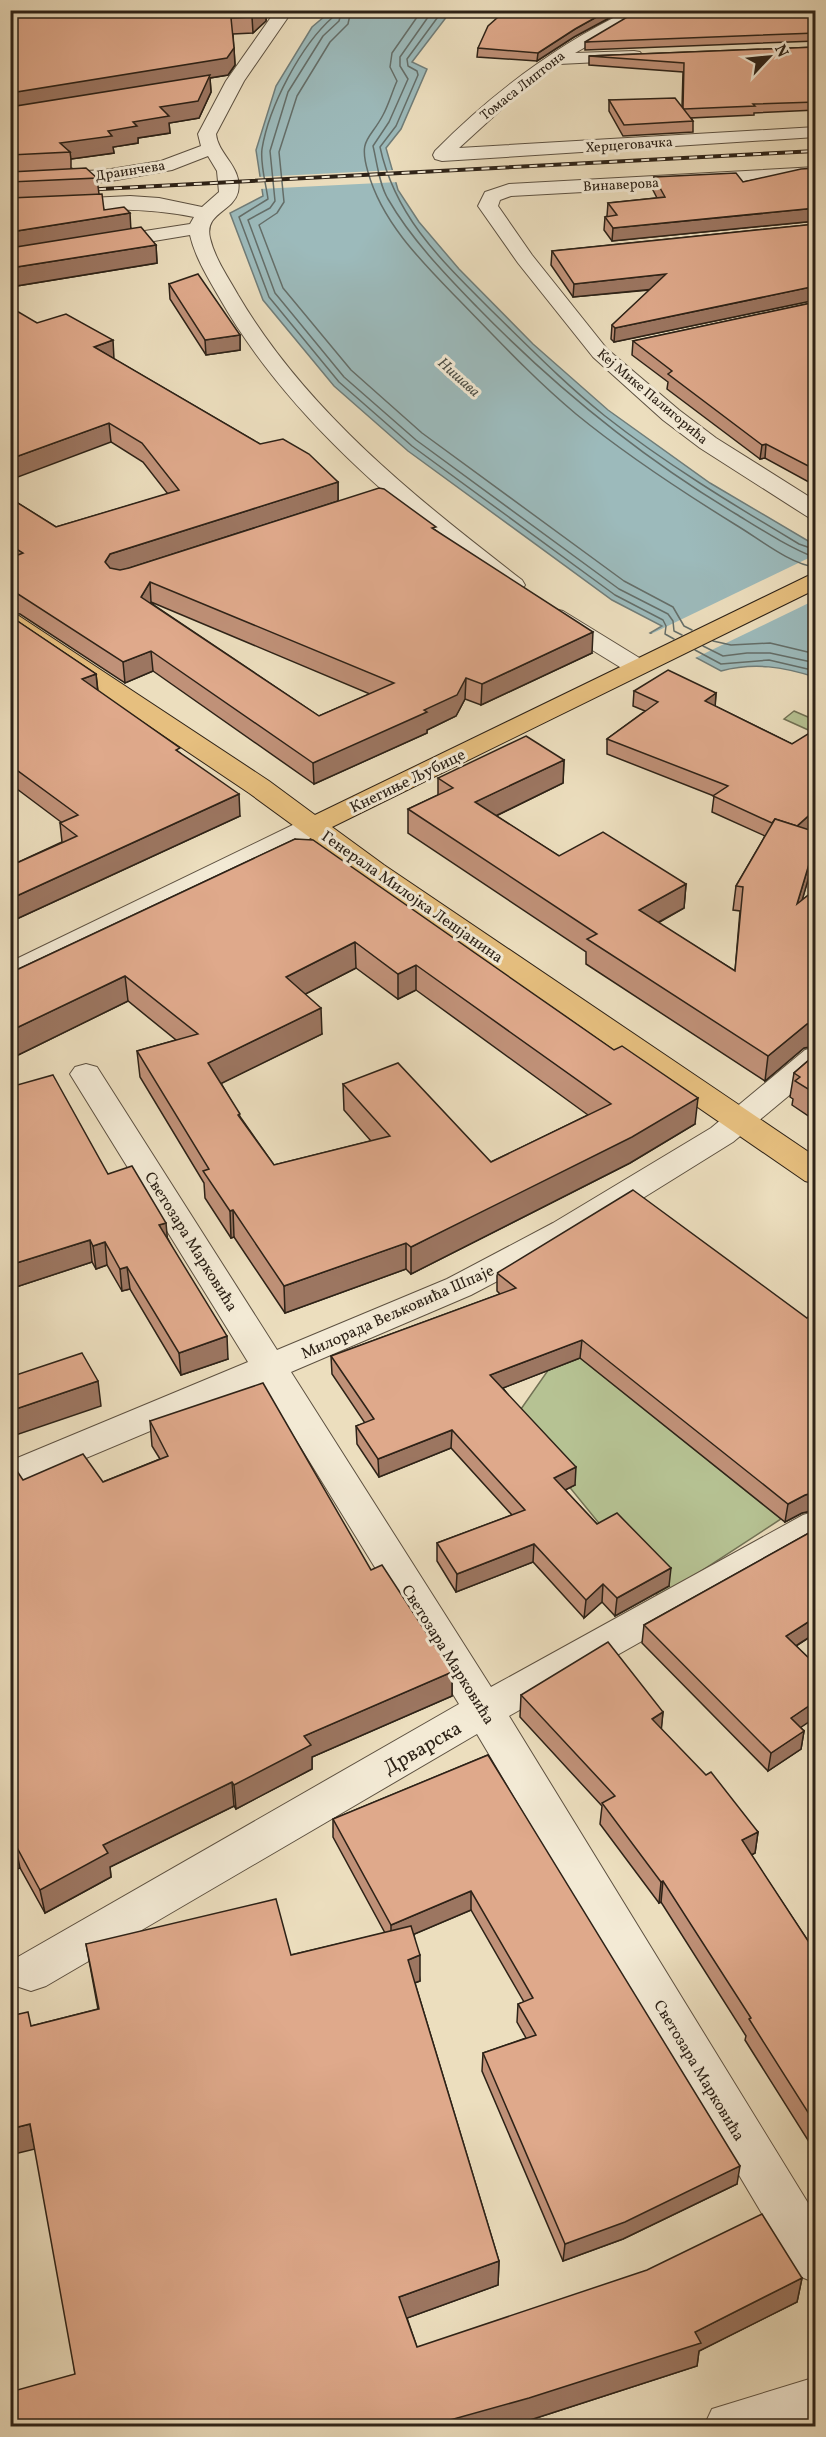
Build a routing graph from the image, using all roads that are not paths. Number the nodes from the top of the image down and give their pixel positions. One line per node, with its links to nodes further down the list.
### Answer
1 (643, 10): 5 (street, Томаса Липтона)
2 (258, 12): 3 (street)
3 (283, 13): 6 (street)
4 (655, 55): 5 (street)
5 (551, 59): 10 (street, Томаса Липтона)
6 (235, 81): 7 (street); 9 (street)
7 (210, 86)
8 (816, 132): 10 (street, Херцеговачка)
9 (210, 148): 13 (street, Драинчева); 17 (street)
10 (442, 155)
11 (816, 173): 12 (street, Винаверова)
12 (786, 176): 14 (street); 15 (street, Винаверова)
13 (10, 181)
14 (816, 189)
15 (499, 193): 20 (street, Кеј Мике Палигорића)
16 (10, 208): 17 (street)
17 (203, 221): 18 (street); 26 (street)
18 (91, 246)
19 (545, 257): 20 (street)
20 (525, 259): 22 (street, Кеј Мике Палигорића)
21 (626, 348): 22 (street)
22 (600, 353): 23 (street, Кеј Мике Палигорића)
23 (816, 512)
24 (816, 579): 26 (main road, Кнегиње Љубице)
25 (10, 621): 27 (main road, Генерала Милојка Лешјанина)
26 (637, 667): 27 (main road, Кнегиње Љубице)
27 (313, 826): 28 (street, Кнегиње Љубице); 31 (main road, Генерала Милојка Лешјанина)
28 (10, 974)
29 (816, 1057): 31 (street, Милорада Вељковића Шпаје)
30 (86, 1074): 33 (street, Светозара Марковића)
31 (741, 1121): 32 (main road, Генерала Милојка Лешјанина); 33 (street, Милорада Вељковића Шпаје)
32 (816, 1173)
33 (271, 1367): 34 (street, Милорада Вељковића Шпаје); 36 (street, Светозара Марковића)
34 (10, 1476)
35 (816, 1525): 36 (street, Дрварска)
36 (484, 1710): 37 (street, Дрварска); 38 (street, Светозара Марковића)
37 (30, 1972)
38 (809, 2250)
39 (816, 2401): 40 (street)
40 (729, 2427)

